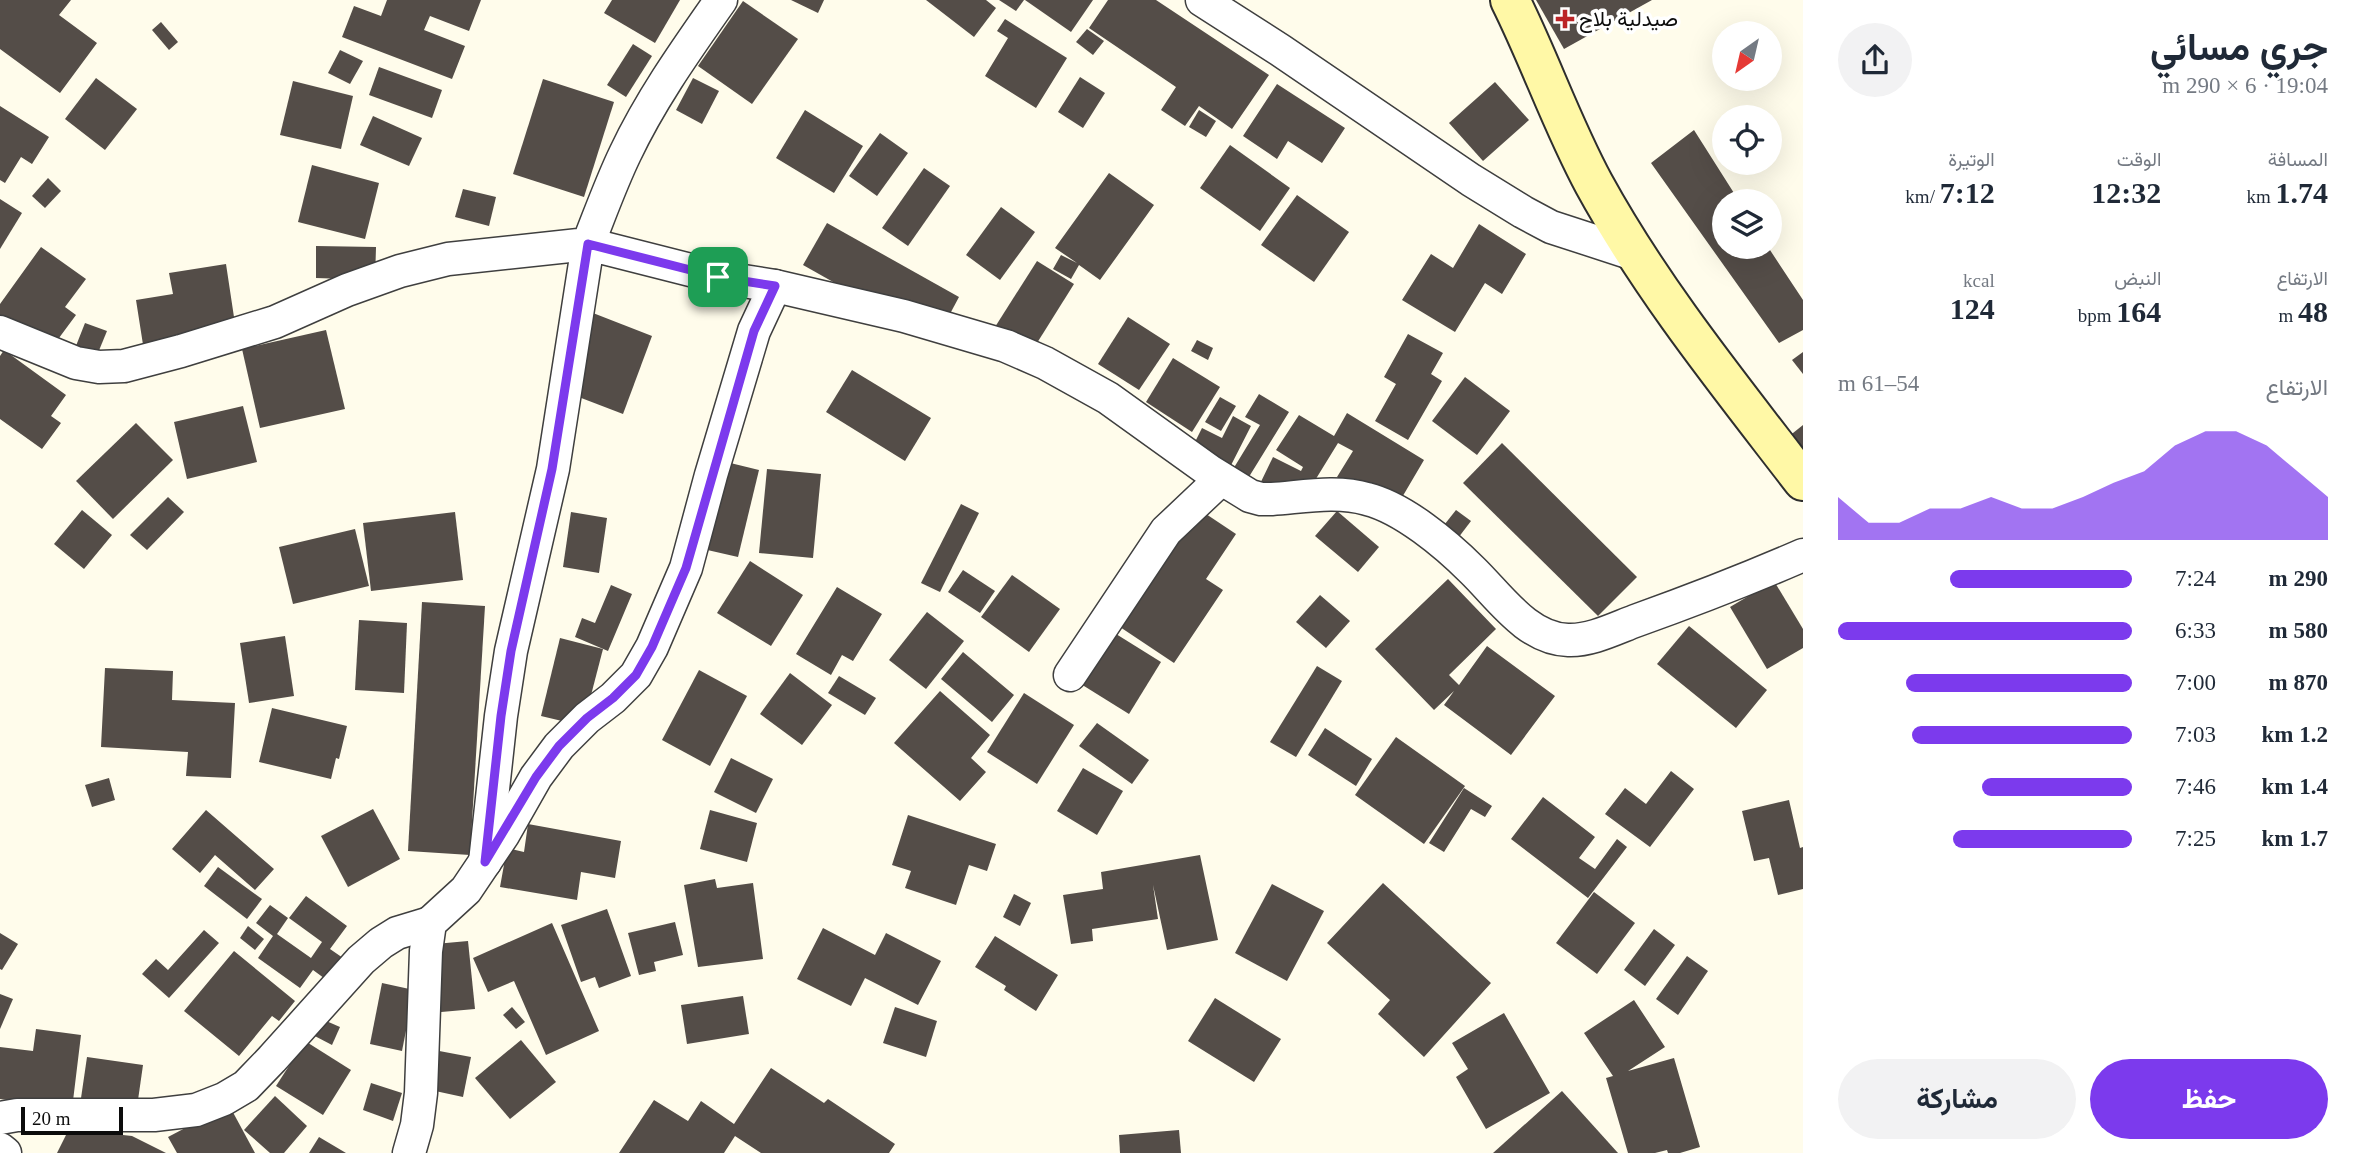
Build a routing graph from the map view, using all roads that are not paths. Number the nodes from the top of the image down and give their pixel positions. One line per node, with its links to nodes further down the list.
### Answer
1 (721, 0): 4 (street)
2 (1202, 0): 5 (street)
3 (1510, 0): 5 (street)
4 (588, 244): 6 (street); 7 (street); 12 (street)
5 (1637, 255): 9 (street)
6 (775, 286): 8 (street); 12 (street)
7 (0, 332)
8 (1221, 479): 10 (street); 11 (street)
9 (1803, 481)
10 (1803, 555)
11 (1070, 675)
12 (485, 862): 13 (street)
13 (430, 923): 14 (street); 17 (street)
14 (0, 1118)
15 (0, 1149): 16 (street)
16 (5, 1153)
17 (409, 1153)

